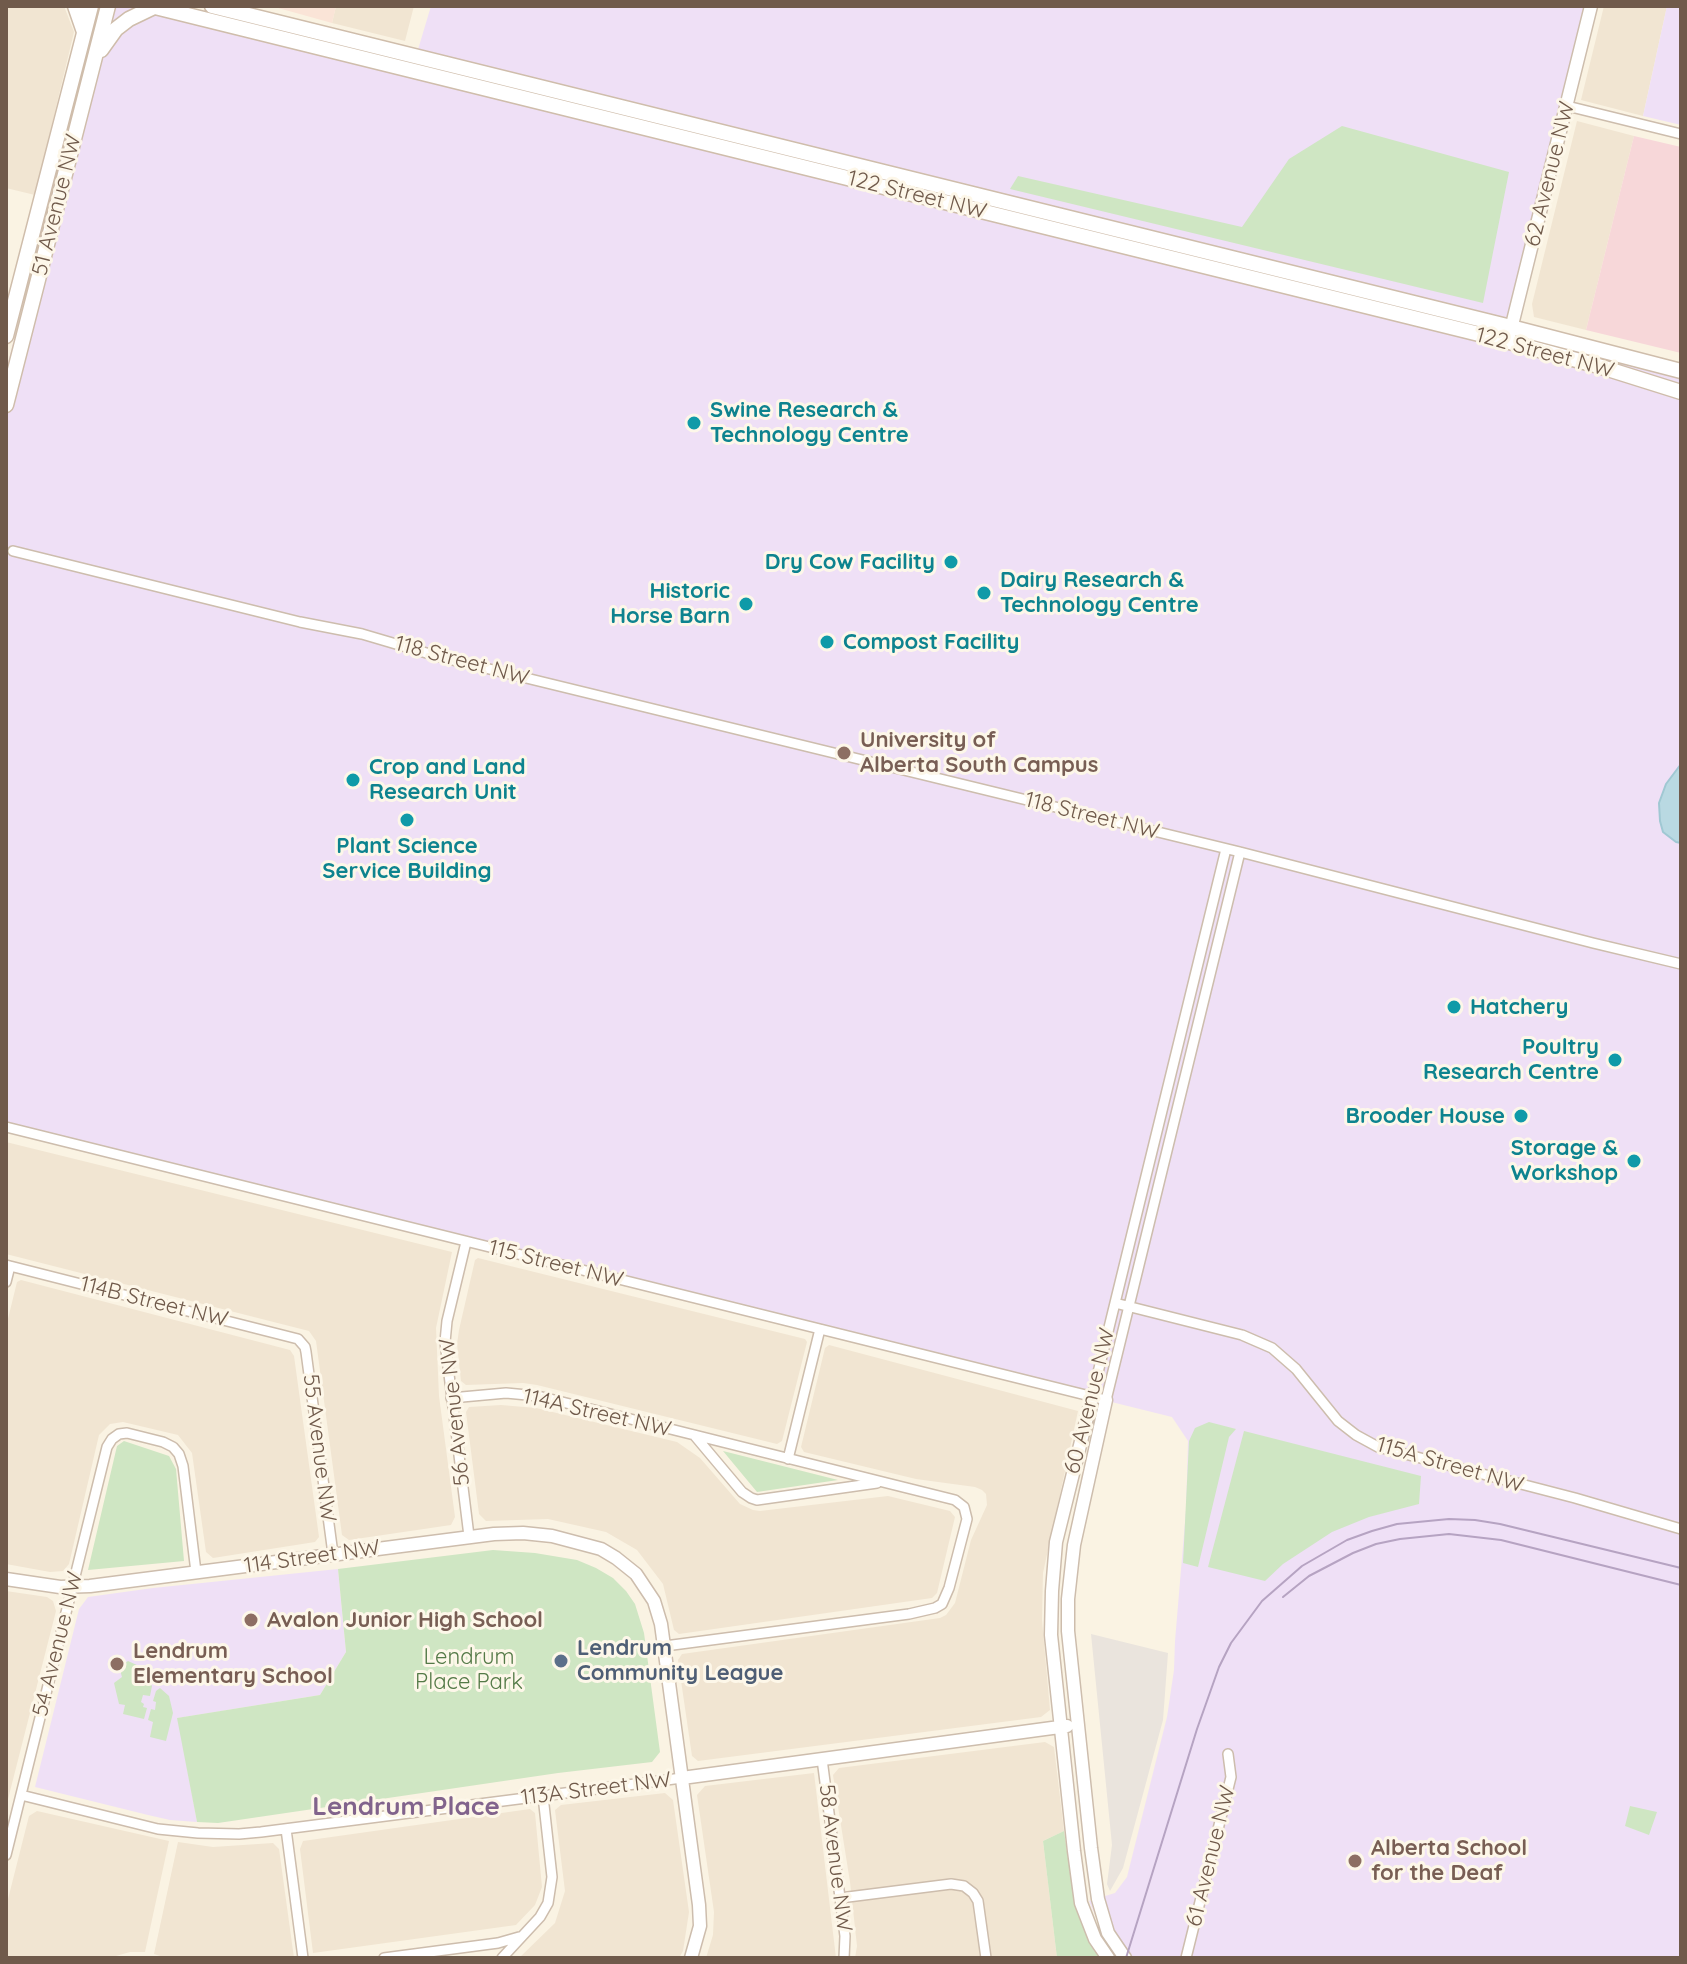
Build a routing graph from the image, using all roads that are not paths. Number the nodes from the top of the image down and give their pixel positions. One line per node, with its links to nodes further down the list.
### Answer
1 (75, 6): 8 (main road)
2 (91, 6): 8 (main road, 51 Avenue NW)
3 (99, 6): 10 (main road)
4 (108, 6): 9 (main road, 51 Avenue NW)
5 (152, 6): 9 (main road); 13 (main road, 122 Street NW)
6 (212, 6): 13 (main road, 122 Street NW)
7 (1591, 6): 11 (street, 62 Avenue NW)
8 (84, 32): 14 (main road, 51 Avenue NW)
9 (94, 61): 10 (main road, 51 Avenue NW)
10 (85, 99): 17 (main road, 51 Avenue NW)
11 (1567, 106): 12 (street); 13 (street, 62 Avenue NW)
12 (1681, 134)
13 (1509, 334): 15 (main road, 122 Street NW); 16 (main road, 122 Street NW)
14 (6, 336)
15 (1681, 371)
16 (1681, 392)
17 (6, 405)
18 (13, 551): 19 (street, 118 Street NW)
19 (1226, 849): 20 (street, 118 Street NW); 26 (street, 60 Avenue NW)
20 (1240, 852): 21 (street, 118 Street NW); 27 (street, 60 Avenue NW)
21 (1681, 964)
22 (6, 1127): 23 (street, 115 Street NW)
23 (466, 1242): 28 (street, 115 Street NW); 31 (street, 56 Avenue NW)
24 (8, 1265): 25 (street); 29 (street, 114B Street NW)
25 (6, 1282)
26 (1115, 1303): 27 (street, 115A Street NW); 30 (street, 60 Avenue NW)
27 (1130, 1307): 32 (street, 60 Avenue NW); 36 (street, 115A Street NW)
28 (820, 1329): 30 (street, 115 Street NW); 34 (street)
29 (301, 1343): 38 (street, 55 Avenue NW)
30 (1092, 1397): 32 (street, 115 Street NW); 44 (street, 60 Avenue NW)
31 (451, 1398): 33 (street, 114A Street NW); 37 (street, 56 Avenue NW)
32 (1106, 1400): 43 (street, 60 Avenue NW)
33 (695, 1436): 34 (street, 114A Street NW); 35 (street, 114A Street NW)
34 (788, 1459): 35 (street, 114A Street NW)
35 (885, 1482): 42 (street, 114A Street NW)
36 (1681, 1529)
37 (469, 1536): 38 (street, 114 Street NW); 42 (street, 114 Street NW)
38 (333, 1554): 39 (street, 114 Street NW)
39 (196, 1572): 41 (street, 114 Street NW); 41 (street, 54 Avenue NW)
40 (6, 1579): 41 (street, 114 Street NW)
41 (72, 1587): 48 (street, 54 Avenue NW)
42 (665, 1646): 47 (street)
43 (1077, 1725): 44 (street, 113A Street NW); 62 (street, 60 Avenue NW)
44 (1060, 1728): 46 (street, 113A Street NW); 61 (street, 60 Avenue NW)
45 (1228, 1754): 63 (street, 61 Avenue NW)
46 (822, 1759): 47 (street, 113A Street NW); 52 (street, 58 Avenue NW)
47 (682, 1778): 49 (street, 113A Street NW); 58 (street)
48 (21, 1795): 50 (street, 113A Street NW); 51 (street, 54 Avenue NW)
49 (543, 1796): 50 (street, 113A Street NW); 53 (street)
50 (286, 1829): 55 (street)
51 (6, 1855)
52 (840, 1898): 59 (street, 58 Avenue NW); 60 (street)
53 (524, 1934): 54 (street); 57 (street)
54 (433, 1955): 56 (street)
55 (303, 1958)
56 (384, 1958)
57 (502, 1958)
58 (691, 1958)
59 (844, 1958)
60 (986, 1958)
61 (1108, 1958)
62 (1125, 1958)
63 (1186, 1958)

